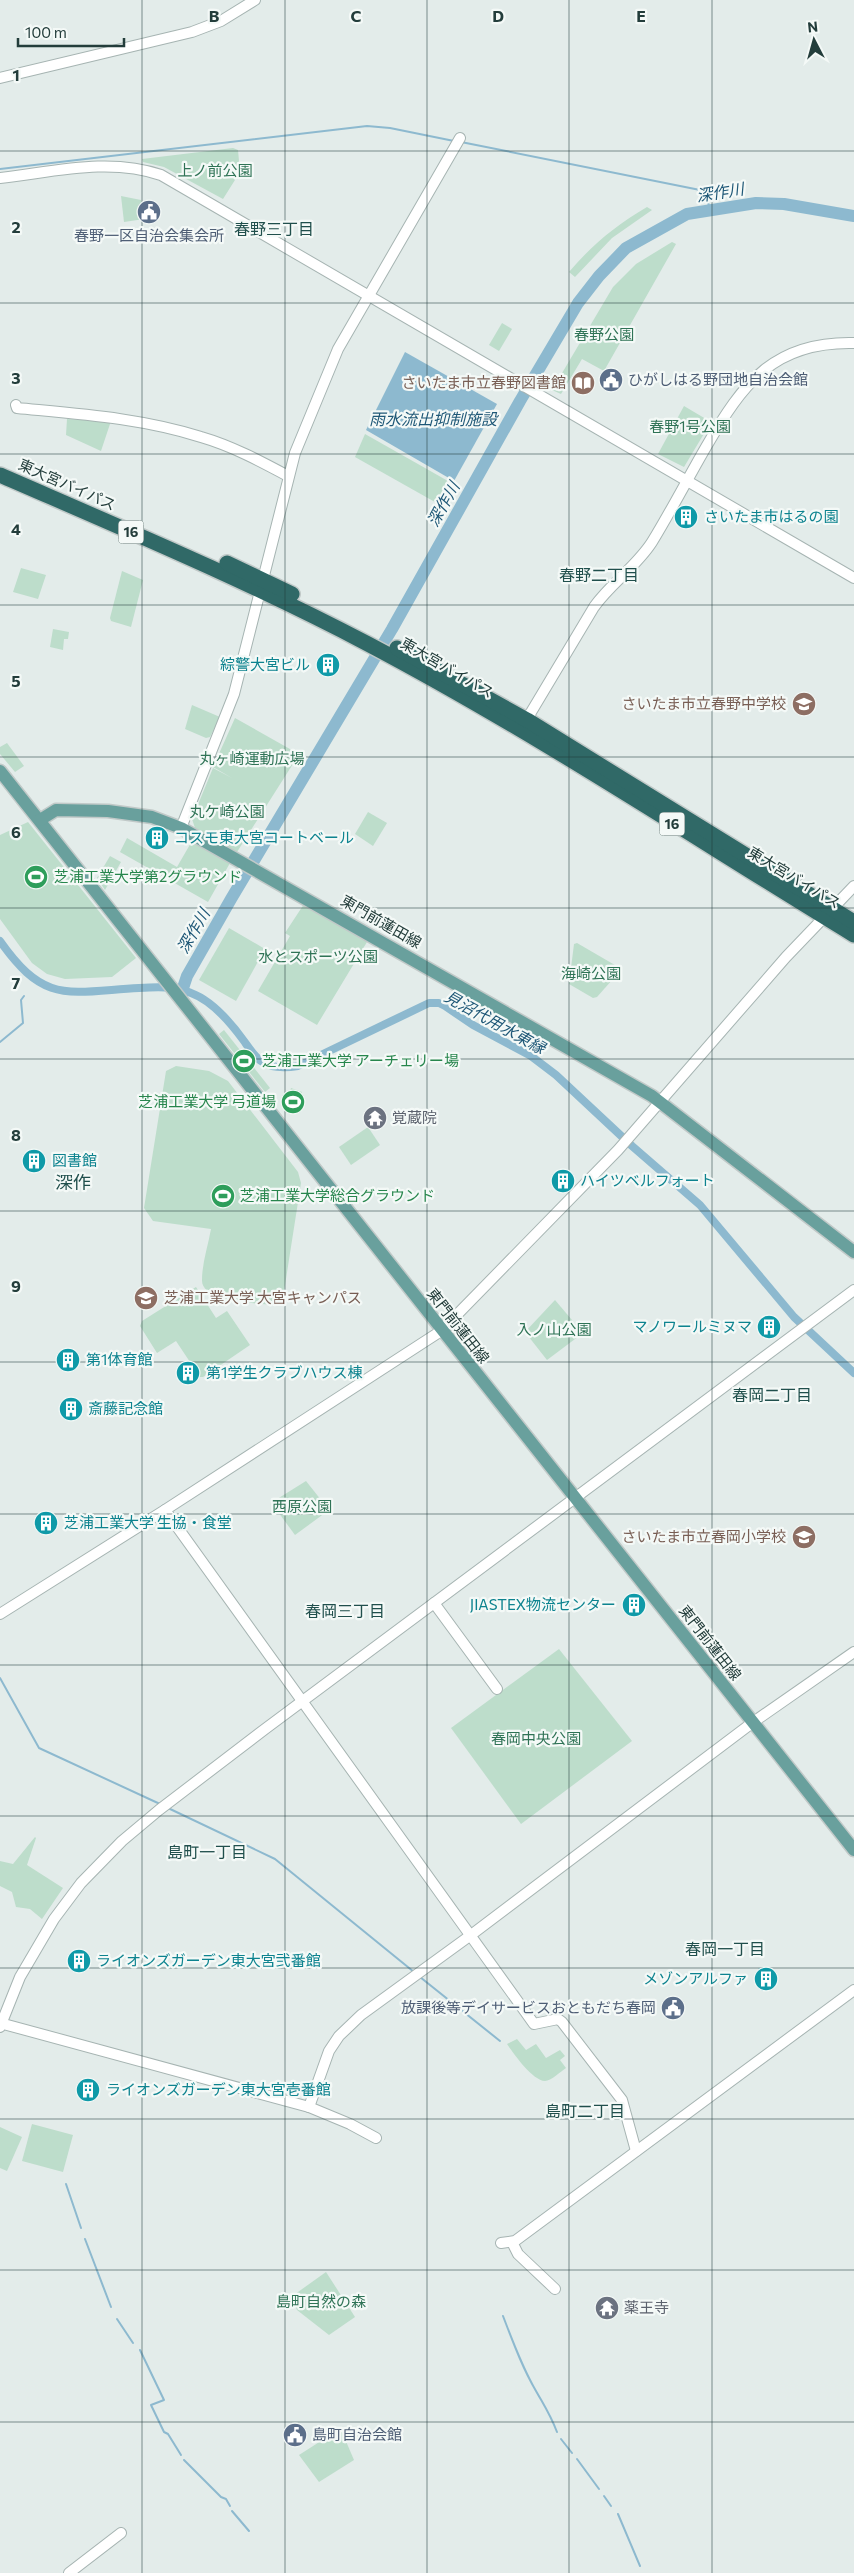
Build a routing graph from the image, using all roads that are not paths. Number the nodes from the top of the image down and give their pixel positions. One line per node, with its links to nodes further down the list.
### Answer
1 (255, 0): 2 (street)
2 (0, 78)
3 (460, 138): 5 (street)
4 (0, 178): 5 (street)
5 (368, 294): 10 (street); 11 (street)
6 (854, 343): 11 (street)
7 (16, 405): 10 (street)
8 (0, 465): 13 (highway, 東大宮バイパス / 16)
9 (0, 474): 13 (highway, 東大宮バイパス / 16)
10 (288, 476): 13 (street)
11 (686, 481): 12 (street); 14 (street)
12 (854, 578)
13 (262, 585): 14 (highway, 東大宮バイパス / 16); 17 (street)
14 (524, 725): 19 (highway, 東大宮バイパス / 16)
15 (0, 771): 16 (main road, 東門前蓮田線)
16 (40, 820): 17 (main road, 東門前蓮田線); 25 (main road, 東門前蓮田線)
17 (181, 828): 22 (main road, 東門前蓮田線)
18 (854, 886): 19 (street)
19 (829, 913): 20 (highway, 東大宮バイパス / 16); 21 (highway, 東大宮バイパス / 16); 22 (street)
20 (854, 922)
21 (854, 935)
22 (660, 1102): 23 (main road, 東門前蓮田線); 25 (street)
23 (854, 1252)
24 (854, 1290): 26 (street)
25 (441, 1331): 26 (main road, 東門前蓮田線); 27 (street)
26 (575, 1499): 28 (street); 33 (main road, 東門前蓮田線)
27 (165, 1510): 29 (street); 32 (street)
28 (434, 1603): 31 (street); 32 (street)
29 (0, 1614)
30 (854, 1652): 33 (street)
31 (497, 1689)
32 (303, 1701): 35 (street); 37 (street)
33 (752, 1723): 34 (main road, 東門前蓮田線); 35 (street)
34 (854, 1850)
35 (471, 1935): 38 (street); 40 (street)
36 (854, 1990): 40 (street)
37 (0, 2025): 38 (street)
38 (309, 2107): 39 (street)
39 (376, 2138)
40 (636, 2151): 41 (street)
41 (512, 2242): 42 (street); 43 (street)
42 (501, 2243)
43 (555, 2289)
44 (121, 2533): 45 (street)
45 (69, 2573)

